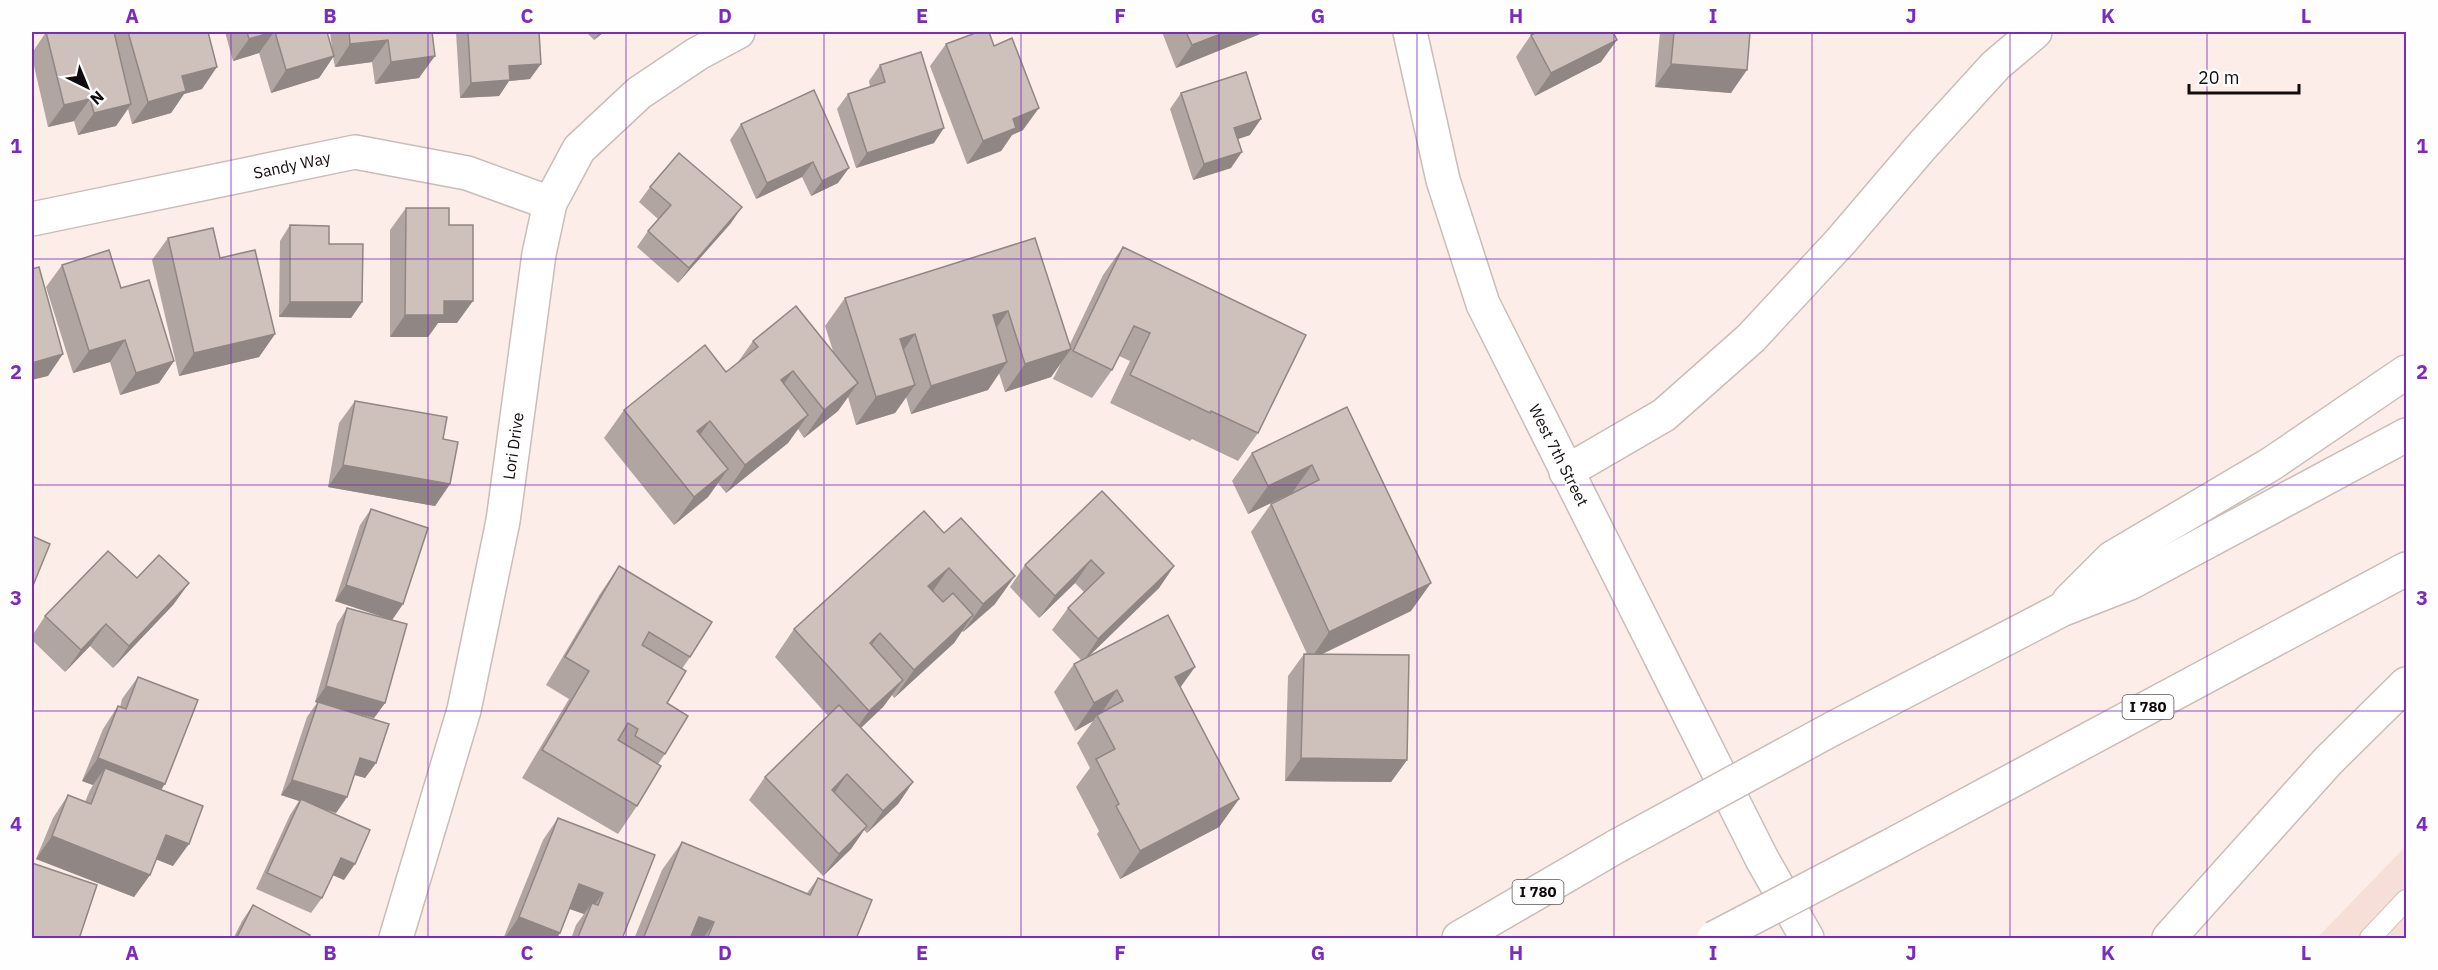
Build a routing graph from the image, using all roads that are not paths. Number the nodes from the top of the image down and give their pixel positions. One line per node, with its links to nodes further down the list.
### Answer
1 (738, 32): 4 (main road, Lori Drive)
2 (1410, 32): 8 (main road, West 7th Street)
3 (2035, 32): 8 (main road)
4 (550, 203): 5 (main road, Sandy Way); 13 (main road, Lori Drive)
5 (32, 219)
6 (2406, 372): 10 (main road)
7 (2406, 435): 10 (main road, I 780)
8 (1566, 472): 16 (main road, West 7th Street)
9 (2406, 569): 15 (main road, I 780, bridge)
10 (2061, 610): 14 (main road, I 780, bridge)
11 (2406, 684): 17 (main road)
12 (2406, 900): 18 (lane)
13 (396, 939)
14 (1460, 939)
15 (1714, 939)
16 (1807, 939)
17 (2169, 939)
18 (2370, 939)

